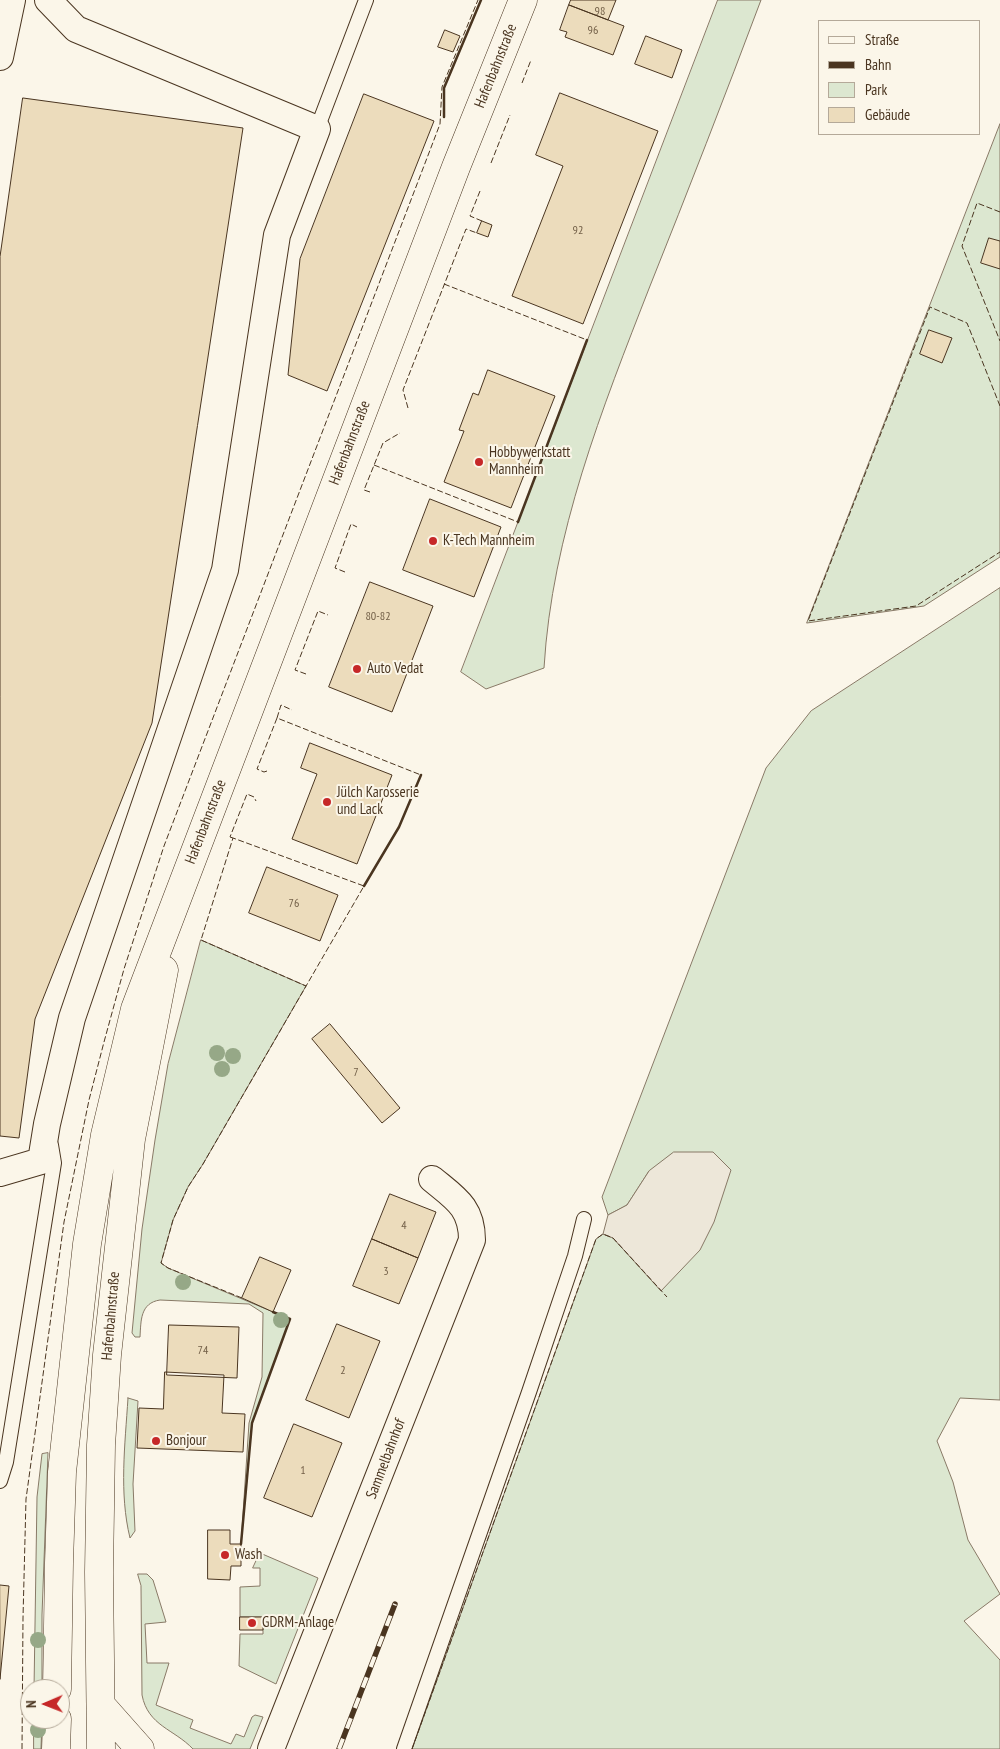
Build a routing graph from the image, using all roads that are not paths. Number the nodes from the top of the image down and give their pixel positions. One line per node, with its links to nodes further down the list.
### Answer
1 (12, 0): 5 (street)
2 (48, 0): 6 (street)
3 (366, 0): 6 (lane)
4 (523, 0): 7 (main road, Hafenbahnstraße)
5 (0, 57)
6 (316, 129): 8 (street)
7 (180, 888): 13 (main road, Hafenbahnstraße); 14 (main road, Hafenbahnstraße)
8 (47, 1124): 9 (street); 12 (lane)
9 (0, 1173)
10 (432, 1179): 19 (street, Sammelbahnhof)
11 (584, 1219): 20 (lane)
12 (0, 1481)
13 (57, 1679)
14 (102, 1705): 17 (main road, Hafenbahnstraße); 18 (main road)
15 (57, 1729): 16 (main road)
16 (56, 1749)
17 (101, 1749)
18 (140, 1749)
19 (271, 1749)
20 (404, 1749)

